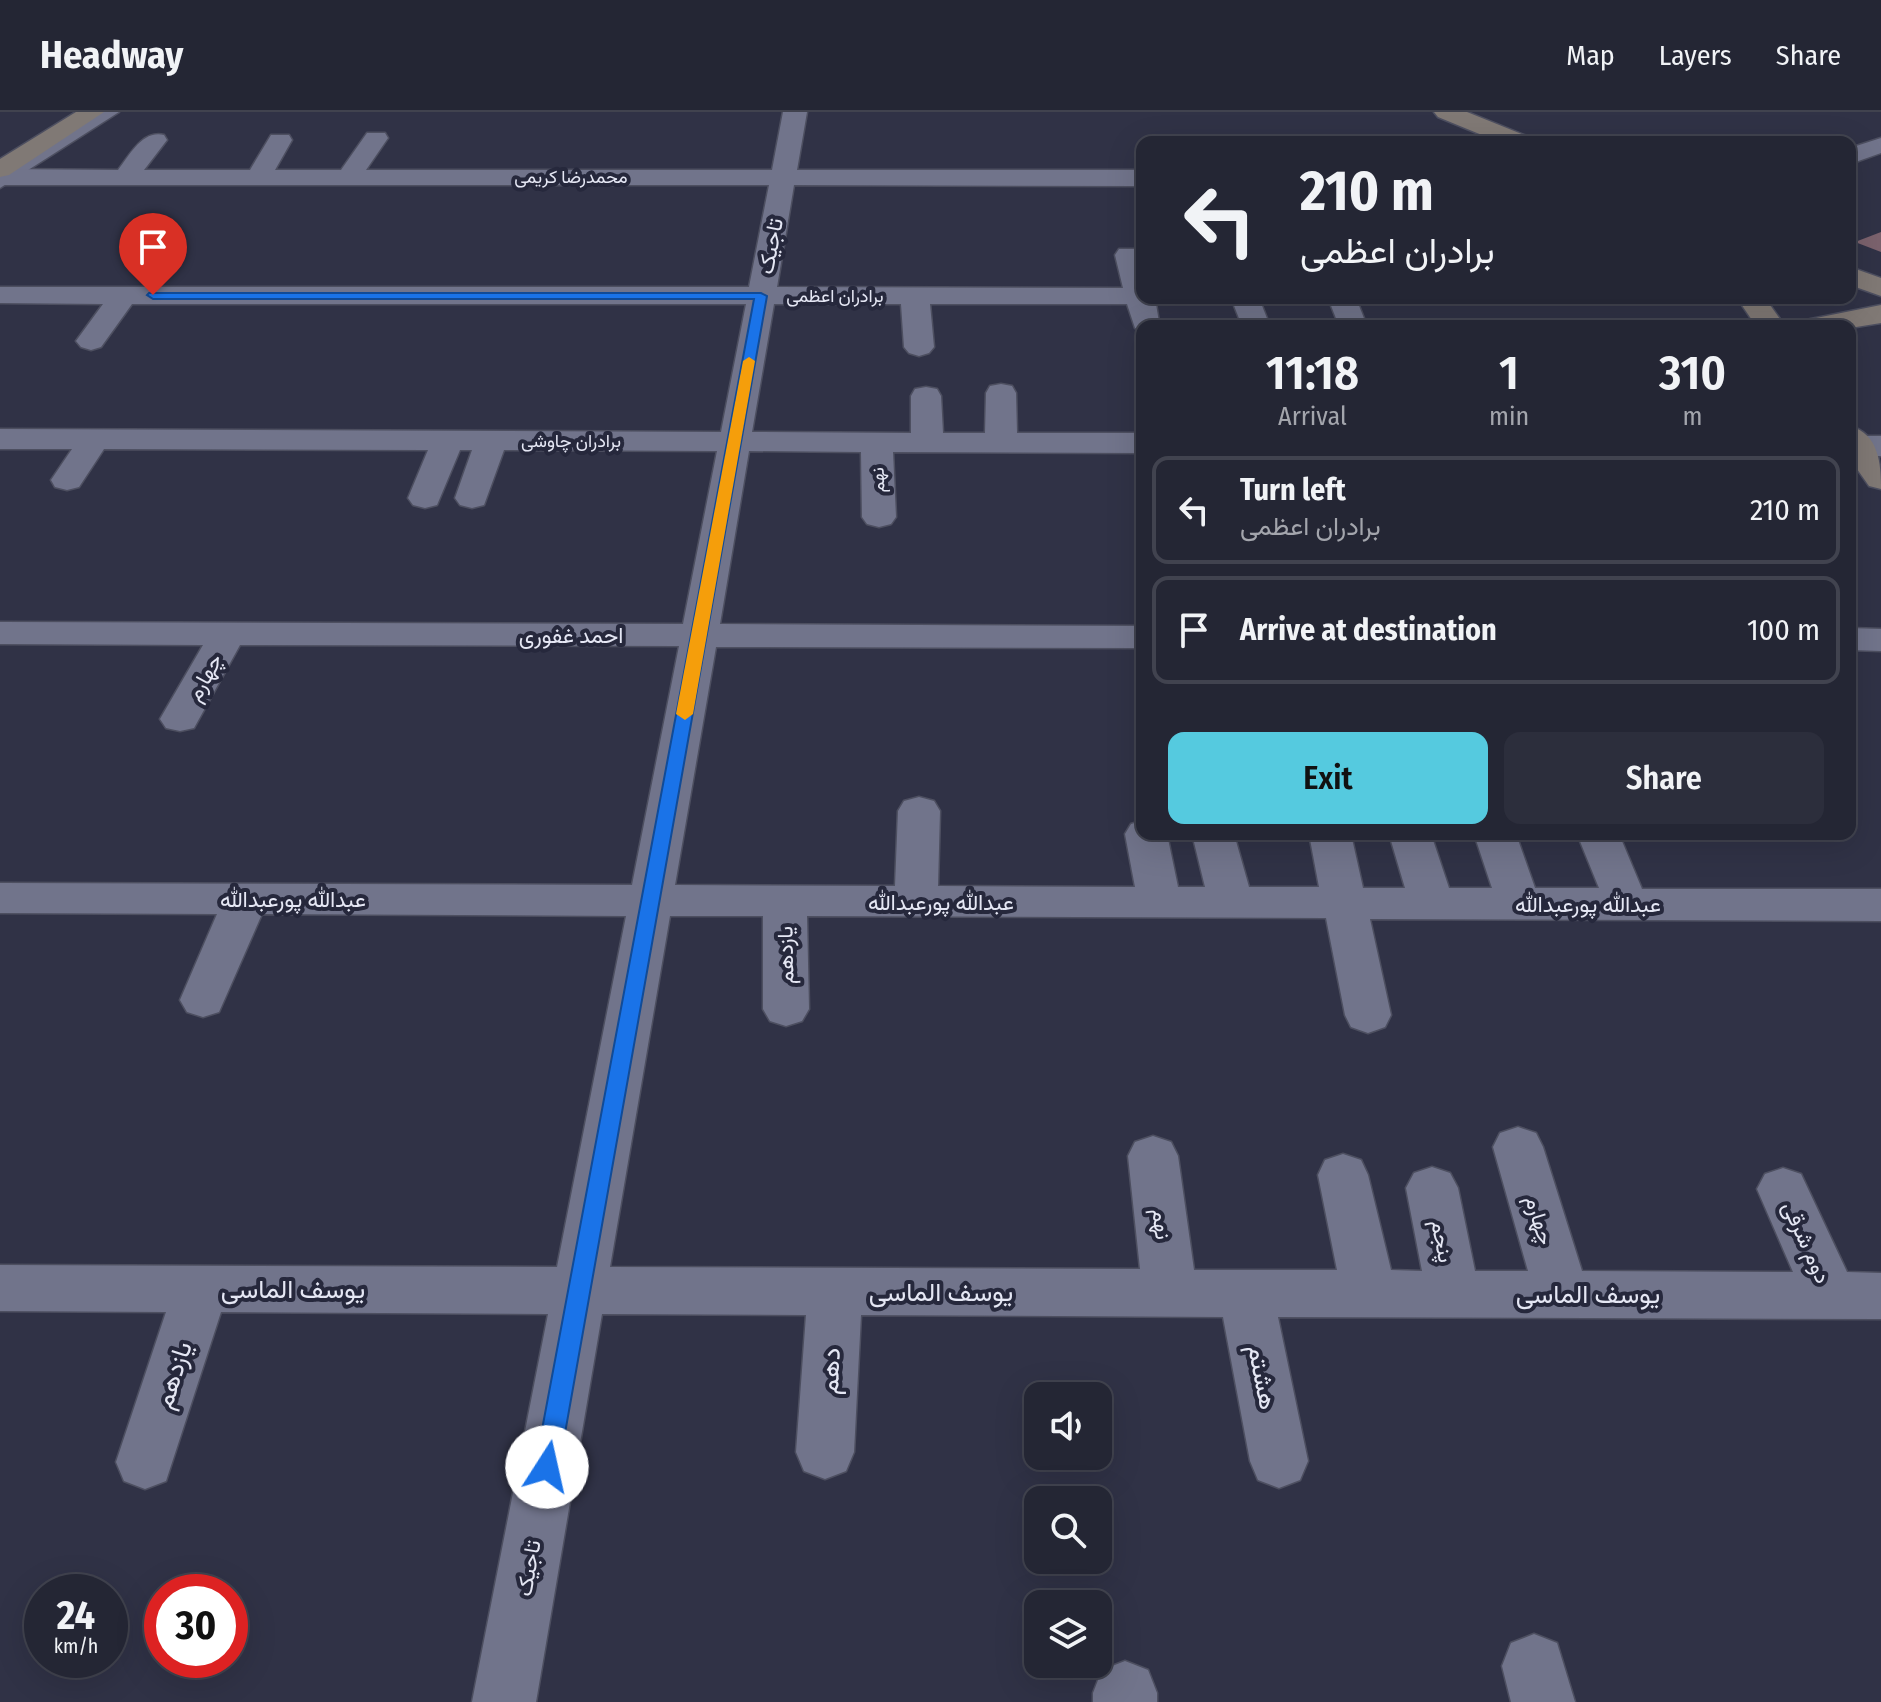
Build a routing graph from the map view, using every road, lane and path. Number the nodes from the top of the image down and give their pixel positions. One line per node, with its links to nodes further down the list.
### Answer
1 (92, 112): 11 (main road)
2 (110, 112): 11 (lane)
3 (795, 112): 15 (street, تاجیک)
4 (1446, 112): 5 (main road)
5 (1505, 136)
6 (376, 138): 14 (street)
7 (155, 140): 12 (street)
8 (280, 140): 13 (street)
9 (1881, 145): 10 (street)
10 (1856, 155)
11 (2, 176): 12 (street, محمدرضا کریمی)
12 (125, 177): 13 (street, محمدرضا کریمی)
13 (258, 177): 14 (street, محمدرضا کریمی)
14 (349, 177): 15 (street, محمدرضا کریمی)
15 (783, 178): 16 (street, محمدرضا کریمی); 27 (street, تاجیک)
16 (992, 178): 17 (street, محمدرضا کریمی); 20 (street)
17 (1046, 178): 18 (street, محمدرضا کریمی); 19 (street)
18 (1136, 184)
19 (1053, 206)
20 (997, 208)
21 (1129, 255): 23 (street)
22 (1856, 278): 24 (main road)
23 (1136, 281)
24 (1881, 288)
25 (0, 295): 26 (street, برادران اعظمی)
26 (124, 295): 27 (street, برادران اعظمی); 32 (street)
27 (761, 296): 28 (street, برادران اعظمی); 40 (street, تاجیک)
28 (915, 296): 29 (street, برادران اعظمی); 33 (street)
29 (1136, 296)
30 (1881, 314): 31 (main road)
31 (1848, 320)
32 (91, 341)
33 (919, 347)
34 (1001, 393): 43 (street)
35 (926, 396): 42 (street)
36 (0, 439): 37 (street, برادران چاوشی)
37 (95, 439): 39 (street, برادران چاوشی); 47 (street)
38 (491, 440): 39 (street, برادران چاوشی); 40 (street, برادران چاوشی); 49 (street)
39 (448, 441): 48 (street)
40 (734, 442): 41 (street, برادران چاوشی); 53 (street, تاجیک)
41 (877, 442): 42 (street, برادران چاوشی); 50 (street, نهم)
42 (927, 442): 43 (street, برادران چاوشی)
43 (1001, 443): 44 (street, برادران چاوشی)
44 (1136, 443)
45 (1860, 444): 46 (main road)
46 (1881, 479)
47 (67, 480)
48 (425, 498)
49 (472, 498)
50 (879, 517)
51 (0, 633): 52 (street, احمد غفوری)
52 (228, 634): 53 (street, احمد غفوری); 57 (street, چهارم)
53 (699, 636): 54 (street, احمد غفوری); 67 (street, تاجیک)
54 (1136, 637)
55 (1856, 639): 56 (street)
56 (1881, 640)
57 (180, 719)
58 (919, 811): 69 (street)
59 (1147, 840): 70 (street)
60 (1215, 840): 71 (street)
61 (1331, 840): 72 (street)
62 (1412, 840): 73 (street)
63 (1497, 840): 74 (street)
64 (1600, 840): 75 (street)
65 (0, 898): 66 (street, عبدالله پورعبدالله)
66 (246, 899): 67 (street, عبدالله پورعبدالله); 77 (street)
67 (651, 900): 68 (street, عبدالله پورعبدالله); 87 (street, تاجیک)
68 (785, 901): 69 (street, عبدالله پورعبدالله); 78 (street, یازدهم)
69 (916, 902): 70 (street, عبدالله پورعبدالله)
70 (1160, 903): 71 (street, عبدالله پورعبدالله)
71 (1231, 903): 72 (street, عبدالله پورعبدالله)
72 (1346, 903): 73 (street, عبدالله پورعبدالله); 79 (street)
73 (1432, 903): 74 (street, عبدالله پورعبدالله)
74 (1519, 904): 75 (street, عبدالله پورعبدالله)
75 (1627, 904): 76 (street, عبدالله پورعبدالله)
76 (1881, 905)
77 (203, 1000)
78 (786, 1009)
79 (1368, 1015)
80 (1518, 1147): 93 (street, چهارم)
81 (1153, 1156): 89 (street, نهم)
82 (1343, 1175): 92 (street)
83 (1432, 1188): 91 (street, پنجم)
84 (1783, 1189): 94 (street, دوم شرقی)
85 (0, 1288): 86 (street, یوسف الماسی)
86 (201, 1289): 87 (street, یوسف الماسی); 97 (street, یازدهم)
87 (579, 1290): 88 (street, یوسف الماسی); 98 (street, تاجیک)
88 (835, 1291): 89 (street, یوسف الماسی); 95 (street, دهم)
89 (1170, 1292): 90 (street, یوسف الماسی)
90 (1246, 1293): 92 (street, یوسف الماسی); 96 (street, هشتم)
91 (1453, 1293): 92 (street, یوسف الماسی); 93 (street, یوسف الماسی)
92 (1369, 1294)
93 (1562, 1294): 94 (street, یوسف الماسی)
94 (1856, 1296)
95 (825, 1452)
96 (1279, 1461)
97 (145, 1462)
98 (504, 1702)

